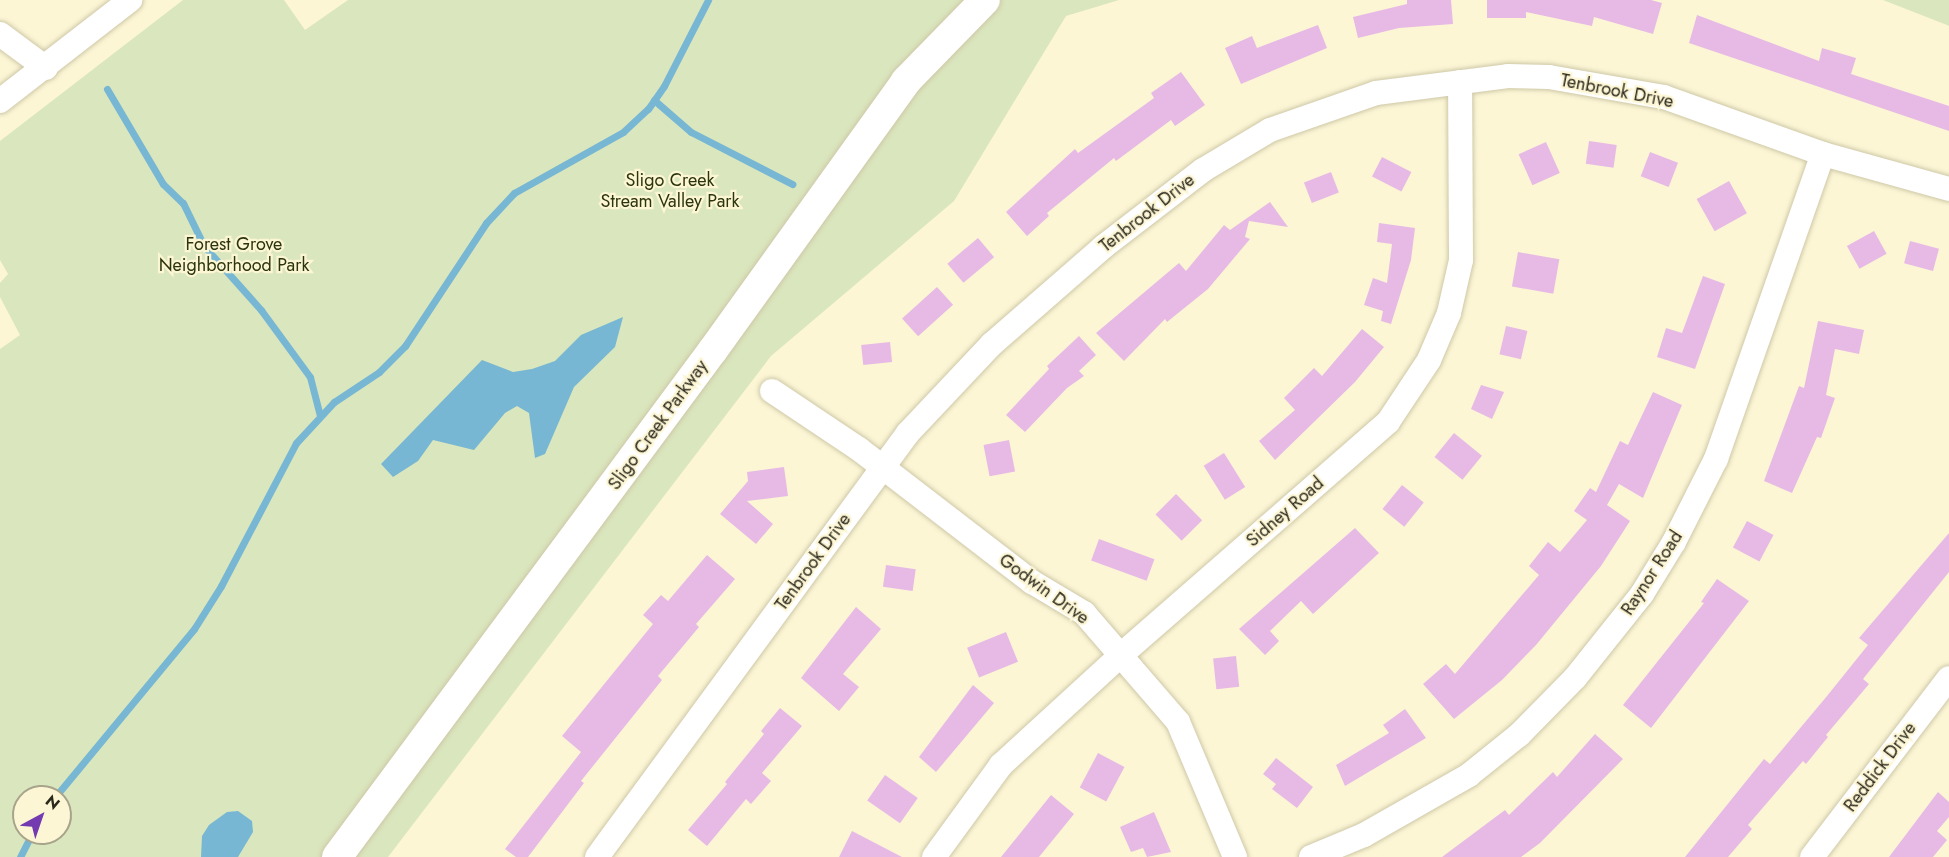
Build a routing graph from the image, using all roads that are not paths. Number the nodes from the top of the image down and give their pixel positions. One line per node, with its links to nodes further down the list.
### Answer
1 (130, 0): 4 (street)
2 (985, 0): 13 (street, Sligo Creek Parkway)
3 (0, 34): 4 (street)
4 (46, 68): 6 (street)
5 (1460, 82): 7 (street, Tenbrook Drive); 10 (street, Tenbrook Drive); 11 (street, Sidney Road)
6 (0, 101)
7 (1823, 154): 8 (street, Tenbrook Drive); 17 (street, Raynor Road)
8 (1949, 189)
9 (772, 391): 10 (street, Godwin Drive)
10 (880, 469): 11 (street, Godwin Drive); 14 (street, Tenbrook Drive)
11 (1121, 655): 15 (street, Sidney Road); 16 (street, Godwin Drive)
12 (1949, 678): 18 (street, Reddick Drive)
13 (337, 857)
14 (597, 857)
15 (934, 857)
16 (1235, 857)
17 (1311, 857)
18 (1812, 857)

